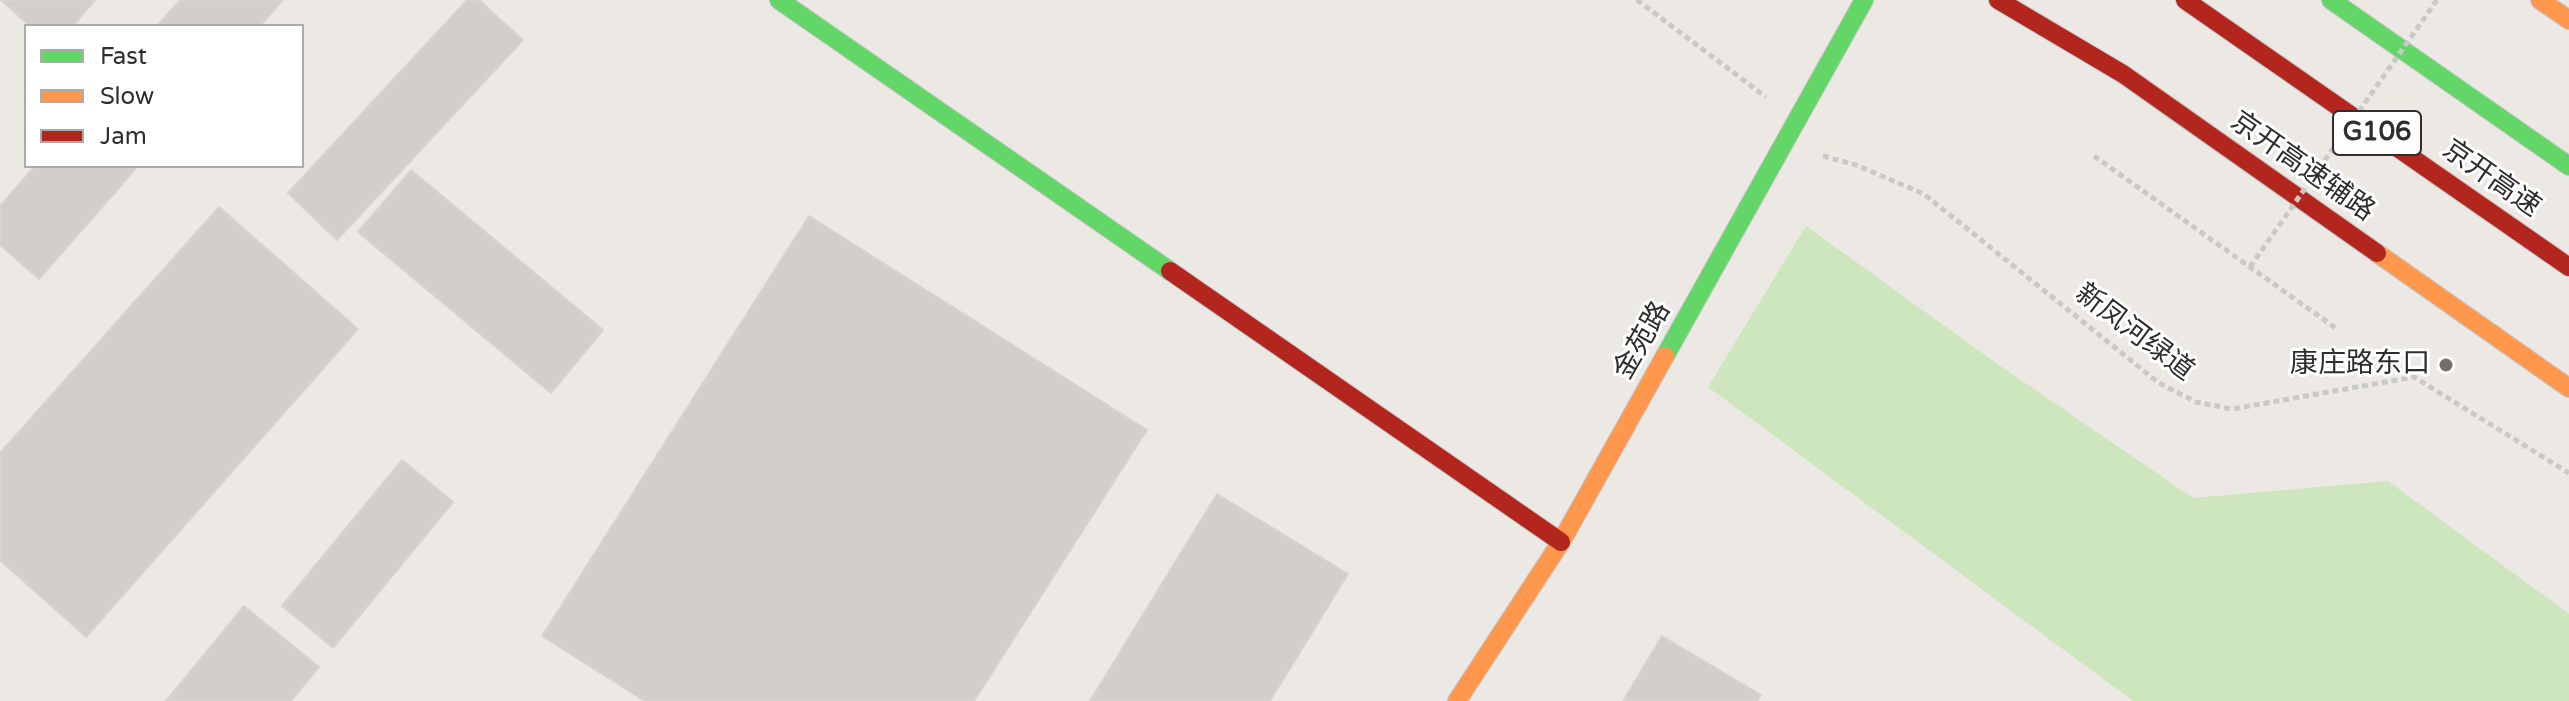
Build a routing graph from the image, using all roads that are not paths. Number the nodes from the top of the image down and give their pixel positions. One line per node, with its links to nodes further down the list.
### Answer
1 (779, 0): 11 (main road)
2 (1864, 0): 11 (main road, 金苑路)
3 (1998, 0): 10 (main road, 京开高速辅路)
4 (2185, 0): 9 (main road, 京开高速 / G106)
5 (2331, 0): 8 (main road, 京开高速 / G106)
6 (2540, 0): 7 (main road)
7 (2569, 20)
8 (2569, 166)
9 (2569, 267)
10 (2569, 388)
11 (1561, 542): 12 (main road, 金苑路)
12 (1457, 701)

